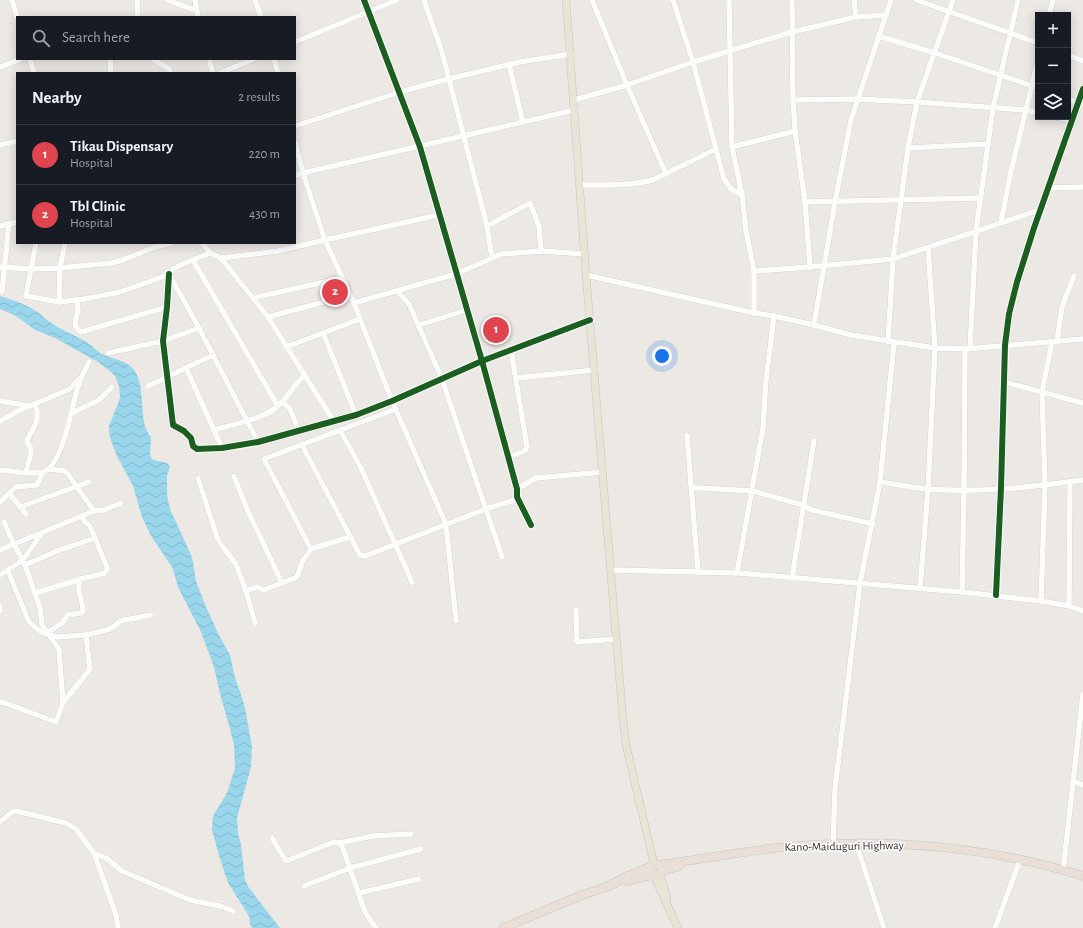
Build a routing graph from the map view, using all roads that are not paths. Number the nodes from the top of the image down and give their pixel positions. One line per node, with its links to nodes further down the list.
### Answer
1 (12, 0): 25 (street)
2 (137, 0): 26 (street)
3 (167, 0): 23 (street)
4 (195, 0): 23 (street)
5 (255, 0): 27 (street)
6 (364, 0): 20 (street)
7 (397, 0): 20 (street)
8 (424, 0): 58 (street)
9 (566, 0): 36 (main road)
10 (592, 0): 59 (street)
11 (673, 0): 46 (street)
12 (729, 0): 34 (street)
13 (792, 0): 29 (street)
14 (854, 0): 28 (street)
15 (891, 0): 24 (street)
16 (916, 0): 21 (street)
17 (953, 0): 21 (street)
18 (1018, 0): 30 (street)
19 (1053, 0): 22 (street)
20 (370, 11): 32 (street); 62 (street)
21 (949, 12): 30 (street); 35 (street)
22 (1050, 12)
23 (198, 14)
24 (886, 15): 28 (street); 31 (street)
25 (17, 16)
26 (138, 16)
27 (261, 16)
28 (856, 17): 29 (street)
29 (792, 32): 34 (street); 65 (street)
30 (1010, 33): 33 (street); 57 (street)
31 (878, 36): 35 (street); 63 (street)
32 (296, 42)
33 (1035, 42)
34 (731, 51): 46 (street); 83 (street)
35 (935, 53): 57 (street); 67 (street)
36 (571, 54): 47 (street); 64 (main road)
37 (1071, 56): 45 (street)
38 (18, 60): 49 (street)
39 (30, 60): 50 (street)
40 (110, 60): 51 (street)
41 (155, 60): 52 (street)
42 (209, 60): 53 (street)
43 (252, 60): 48 (street)
44 (274, 60): 56 (street)
45 (1083, 61)
46 (693, 62): 59 (street); 85 (street)
47 (509, 64): 58 (street); 74 (street)
48 (237, 66): 54 (street); 55 (street)
49 (0, 67)
50 (34, 72)
51 (111, 72)
52 (170, 72)
53 (213, 72)
54 (222, 72)
55 (239, 72)
56 (278, 72)
57 (1000, 75): 60 (street); 69 (street)
58 (448, 79): 62 (street); 77 (street)
59 (626, 85): 64 (street); 87 (street)
60 (1035, 87): 71 (street)
61 (1083, 89): 68 (street)
62 (400, 92): 75 (street); 82 (street)
63 (857, 99): 65 (street); 67 (street); 96 (street)
64 (574, 100): 70 (main road)
65 (792, 100): 76 (street)
66 (1071, 100): 68 (street)
67 (917, 102): 69 (street); 84 (street)
68 (1081, 103): 73 (street)
69 (993, 108): 71 (street); 79 (street)
70 (575, 110): 74 (street); 89 (main road)
71 (1026, 110): 72 (street); 100 (street)
72 (1035, 112)
73 (1072, 120): 91 (street)
74 (523, 123): 77 (street)
75 (296, 126)
76 (795, 131): 83 (street); 95 (street)
77 (463, 136): 82 (street); 103 (street)
78 (16, 141): 80 (street)
79 (988, 144): 84 (street); 93 (street)
80 (0, 145)
81 (296, 146): 86 (street)
82 (420, 146): 86 (street); 98 (street)
83 (732, 147): 92 (street)
84 (908, 148): 94 (street)
85 (716, 149): 87 (street); 92 (street)
86 (303, 173): 88 (street); 105 (street)
87 (666, 174): 89 (street)
88 (296, 175)
89 (580, 186): 113 (main road)
90 (1083, 187): 91 (street)
91 (1048, 188): 97 (street)
92 (742, 195): 123 (street)
93 (981, 198): 94 (street); 104 (street)
94 (901, 200): 96 (street); 116 (street)
95 (805, 202): 96 (street); 120 (street)
96 (835, 202): 118 (street)
97 (1040, 210): 100 (street); 151 (street)
98 (439, 216): 105 (street); 125 (street)
99 (16, 222): 101 (street)
100 (1001, 222): 104 (street)
101 (9, 223): 102 (street); 119 (street)
102 (0, 226)
103 (487, 226): 111 (street); 115 (street)
104 (976, 231): 110 (street); 154 (street)
105 (325, 240): 114 (street); 128 (street)
106 (36, 244): 122 (street)
107 (65, 244): 121 (street)
108 (167, 244): 121 (street)
109 (203, 244): 112 (street)
110 (928, 248): 116 (street); 153 (street)
111 (541, 251): 113 (street); 115 (street)
112 (210, 253): 114 (street); 117 (street)
113 (585, 254): 126 (main road)
114 (221, 258): 132 (street)
115 (492, 258): 125 (street)
116 (894, 259): 118 (street); 150 (street)
117 (193, 260): 124 (street); 175 (street)
118 (824, 266): 120 (street); 143 (street)
119 (2, 267): 122 (street); 130 (street)
120 (810, 267): 123 (street)
121 (60, 268): 122 (street); 134 (street)
122 (32, 269): 134 (street)
123 (754, 271): 138 (street)
124 (169, 274): 133 (street); 136 (street); 145 (street)
125 (456, 274): 129 (street); 137 (street)
126 (586, 275): 138 (street); 142 (main road)
127 (1074, 276): 149 (street)
128 (342, 278): 131 (street); 132 (street)
129 (397, 291): 135 (street); 144 (street)
130 (2, 292)
131 (350, 295): 135 (street); 140 (street)
132 (253, 298): 140 (street)
133 (77, 300): 134 (street); 136 (street)
134 (59, 302)
135 (354, 302): 141 (street)
136 (167, 307): 148 (street)
137 (467, 310): 144 (street); 158 (street)
138 (754, 313): 139 (street)
139 (774, 316): 143 (street); 210 (street)
140 (268, 317): 152 (street)
141 (360, 319): 146 (street); 173 (street)
142 (590, 320): 155 (street); 161 (main road)
143 (814, 325): 150 (street)
144 (419, 326): 166 (street)
145 (199, 328): 148 (street); 157 (street)
146 (323, 333): 152 (street); 180 (street)
147 (1083, 339): 149 (street)
148 (163, 341): 156 (street); 164 (street)
149 (1055, 341): 151 (street); 170 (street)
150 (891, 342): 153 (street); 201 (street)
151 (1005, 346): 154 (street); 167 (street)
152 (286, 347): 163 (street)
153 (935, 348): 154 (street); 208 (street)
154 (968, 349): 209 (street)
155 (511, 350): 158 (street); 165 (street)
156 (108, 353)
157 (213, 355): 160 (street); 181 (street)
158 (482, 361): 166 (street); 192 (street)
159 (89, 362): 162 (street)
160 (186, 368): 164 (street); 184 (street)
161 (594, 370): 165 (street); 196 (main road)
162 (83, 374): 177 (street); 179 (street)
163 (304, 375): 175 (street); 182 (street)
164 (168, 377): 168 (street); 191 (street)
165 (516, 378): 192 (street)
166 (442, 379): 173 (street); 217 (street)
167 (1004, 382): 170 (street); 206 (street)
168 (148, 386)
169 (112, 387): 179 (street)
170 (1042, 392): 176 (street); 203 (street)
171 (0, 397): 174 (street)
172 (0, 401): 174 (street)
173 (392, 401): 178 (street); 180 (street)
174 (11, 403): 177 (street)
175 (281, 403): 181 (street); 186 (street)
176 (1083, 403)
177 (33, 405): 183 (street); 195 (street)
178 (396, 409): 185 (street); 222 (street)
179 (72, 413): 194 (street)
180 (356, 414): 182 (street)
181 (247, 420): 184 (street); 189 (street)
182 (333, 420): 186 (street)
183 (0, 422)
184 (214, 430): 191 (street)
185 (340, 430): 190 (street); 228 (street)
186 (299, 431): 189 (street)
187 (687, 435): 205 (street)
188 (814, 441): 215 (street)
189 (258, 442): 191 (street)
190 (302, 445): 226 (street); 230 (street)
191 (222, 448)
192 (508, 457): 207 (street)
193 (0, 469): 195 (street)
194 (46, 470): 195 (street); 204 (street); 211 (street)
195 (26, 472)
196 (603, 472): 207 (street); 234 (main road)
197 (234, 476): 241 (street)
198 (198, 478): 245 (street)
199 (1083, 480): 202 (street)
200 (89, 482): 204 (street)
201 (880, 482): 208 (street); 223 (street)
202 (1070, 482): 203 (street); 251 (street)
203 (1045, 486): 206 (street); 249 (street)
204 (76, 487): 216 (street); 218 (street)
205 (692, 488): 210 (street); 236 (street)
206 (1001, 488): 209 (street); 248 (street)
207 (517, 489): 212 (street)
208 (928, 489): 209 (street); 244 (street)
209 (964, 490): 246 (street)
210 (753, 491): 215 (street); 237 (street)
211 (10, 494): 213 (street); 216 (street)
212 (517, 497): 217 (street); 224 (street)
213 (0, 502)
214 (122, 503): 218 (street)
215 (803, 505): 223 (street); 239 (street)
216 (20, 507): 219 (street)
217 (486, 508): 222 (street); 232 (street)
218 (94, 511): 220 (street)
219 (26, 514)
220 (82, 516): 225 (street); 227 (street)
221 (4, 522): 229 (street)
222 (446, 524): 228 (street); 256 (street)
223 (873, 524): 242 (street)
224 (531, 525)
225 (44, 532): 229 (street); 233 (street)
226 (350, 537): 228 (street); 230 (street)
227 (95, 538): 233 (street); 240 (street)
228 (396, 543): 243 (street)
229 (14, 544): 231 (street); 233 (street)
230 (310, 549): 241 (street)
231 (0, 550)
232 (502, 557)
233 (24, 563): 235 (street); 247 (street)
234 (611, 570): 236 (street); 260 (main road)
235 (8, 571): 238 (street); 258 (street)
236 (698, 572): 237 (street)
237 (737, 573): 239 (street)
238 (0, 575)
239 (792, 578): 242 (street)
240 (81, 579): 247 (street); 258 (street)
241 (282, 583): 245 (street)
242 (860, 583): 244 (street); 272 (street)
243 (412, 584)
244 (920, 589): 246 (street)
245 (246, 591): 257 (street)
246 (962, 592): 248 (street)
247 (35, 593): 258 (street)
248 (996, 595): 249 (street)
249 (1040, 601): 251 (street)
250 (0, 606): 253 (street)
251 (1069, 606): 254 (street)
252 (576, 610): 260 (street)
253 (0, 612)
254 (1083, 612)
255 (150, 615): 259 (street)
256 (456, 621)
257 (255, 623)
258 (47, 634): 259 (street); 263 (street)
259 (86, 635): 263 (street)
260 (616, 639): 277 (main road)
261 (1083, 694): 264 (street)
262 (0, 702): 263 (street)
263 (63, 703)
264 (1081, 729): 265 (street)
265 (1073, 782): 266 (street); 278 (street)
266 (1083, 786)
267 (0, 822): 274 (street)
268 (411, 834): 270 (street)
269 (272, 838): 270 (street)
270 (339, 843): 276 (street)
271 (856, 843): 272 (highway, Kano-Maiduguri Highway); 275 (highway, Kano-Maiduguri Highway); 288 (street)
272 (833, 844): 277 (highway, Kano-Maiduguri Highway)
273 (421, 849): 276 (street)
274 (94, 853): 283 (street); 284 (street)
275 (1020, 860): 278 (highway, Kano-Maiduguri Highway); 289 (street)
276 (350, 868): 281 (street); 282 (street)
277 (656, 870): 286 (highway, Kano-Maiduguri Highway); 287 (main road)
278 (1063, 870): 279 (highway, Kano-Maiduguri Highway)
279 (1083, 876)
280 (419, 879): 282 (street)
281 (304, 886)
282 (359, 893): 285 (street)
283 (233, 911)
284 (118, 928)
285 (376, 928)
286 (503, 928)
287 (678, 928)
288 (884, 928)
289 (995, 928)

